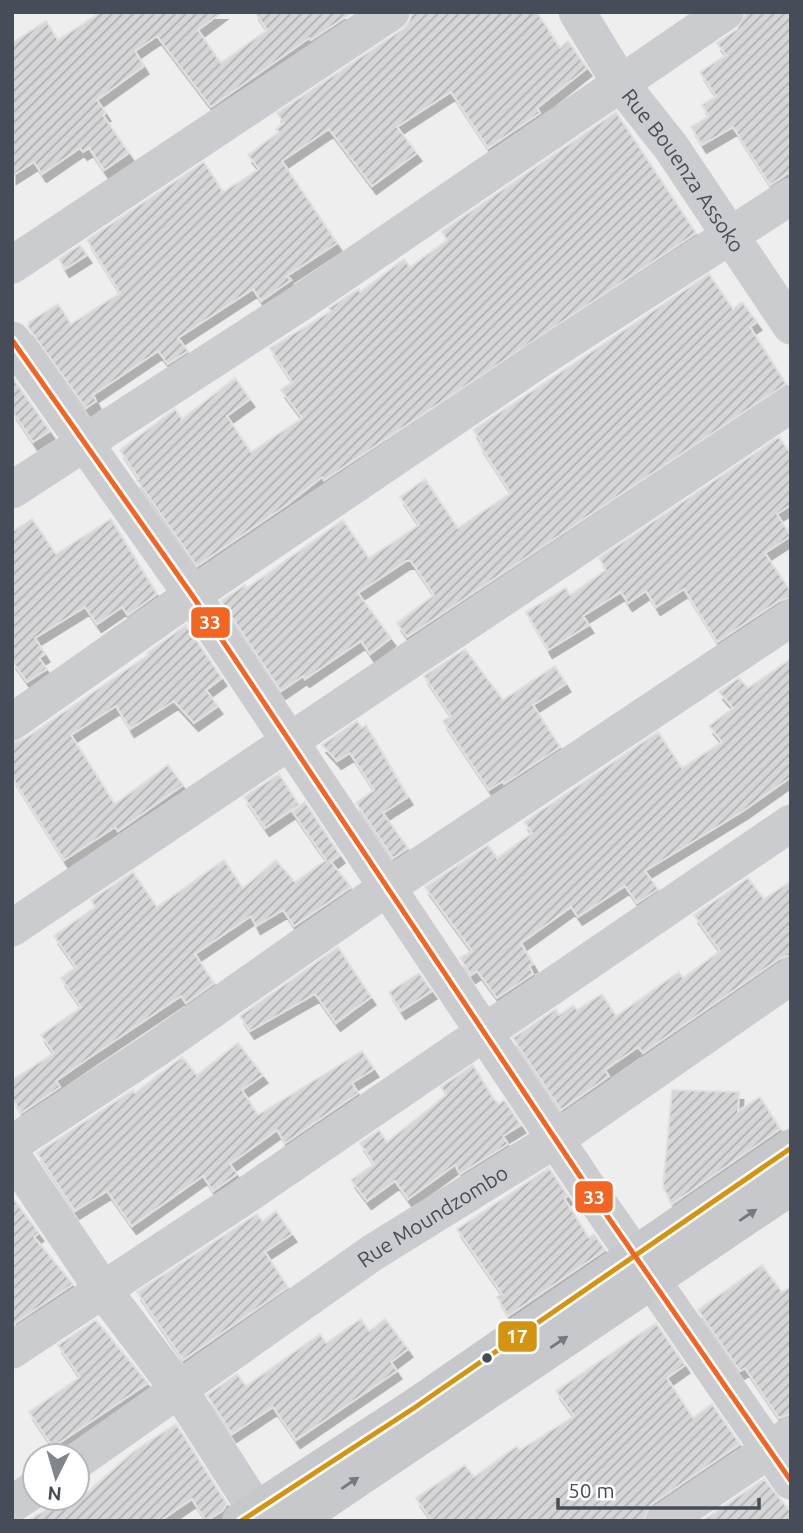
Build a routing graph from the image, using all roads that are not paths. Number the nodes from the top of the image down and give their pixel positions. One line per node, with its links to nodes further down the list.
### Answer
1 (391, 12): 7 (street)
2 (577, 12): 4 (street, Rue Bouenza Assoko)
3 (725, 12): 4 (street)
4 (621, 84): 6 (street, Rue Bouenza Assoko); 11 (street)
5 (791, 196): 6 (street)
6 (730, 236): 8 (street, Rue Bouenza Assoko); 13 (street)
7 (12, 265)
8 (791, 326)
9 (12, 340): 11 (street)
10 (791, 404): 16 (street)
11 (83, 442): 12 (street); 13 (street)
12 (12, 490)
13 (192, 595): 15 (street); 16 (street)
14 (791, 618): 18 (street)
15 (12, 722)
16 (289, 741): 18 (street); 19 (street)
17 (791, 823): 21 (street)
18 (386, 888): 21 (street); 23 (street)
19 (12, 928)
20 (791, 976): 22 (street, Rue Moundzombo)
21 (484, 1034): 22 (street); 28 (street)
22 (556, 1139): 27 (street); 30 (street, Rue Moundzombo)
23 (12, 1144)
24 (791, 1148): 27 (main road)
25 (12, 1155): 28 (street)
26 (791, 1186): 27 (main road, one-way to 26)
27 (644, 1267): 31 (street); 34 (main road); 35 (main road, one-way to 27)
28 (103, 1290): 29 (street); 30 (street)
29 (12, 1350)
30 (180, 1391): 32 (street, Rue Moundzombo); 34 (street)
31 (780, 1443): 33 (street); 36 (street)
32 (91, 1451)
33 (791, 1481)
34 (253, 1517)
35 (294, 1521)
36 (664, 1521)

